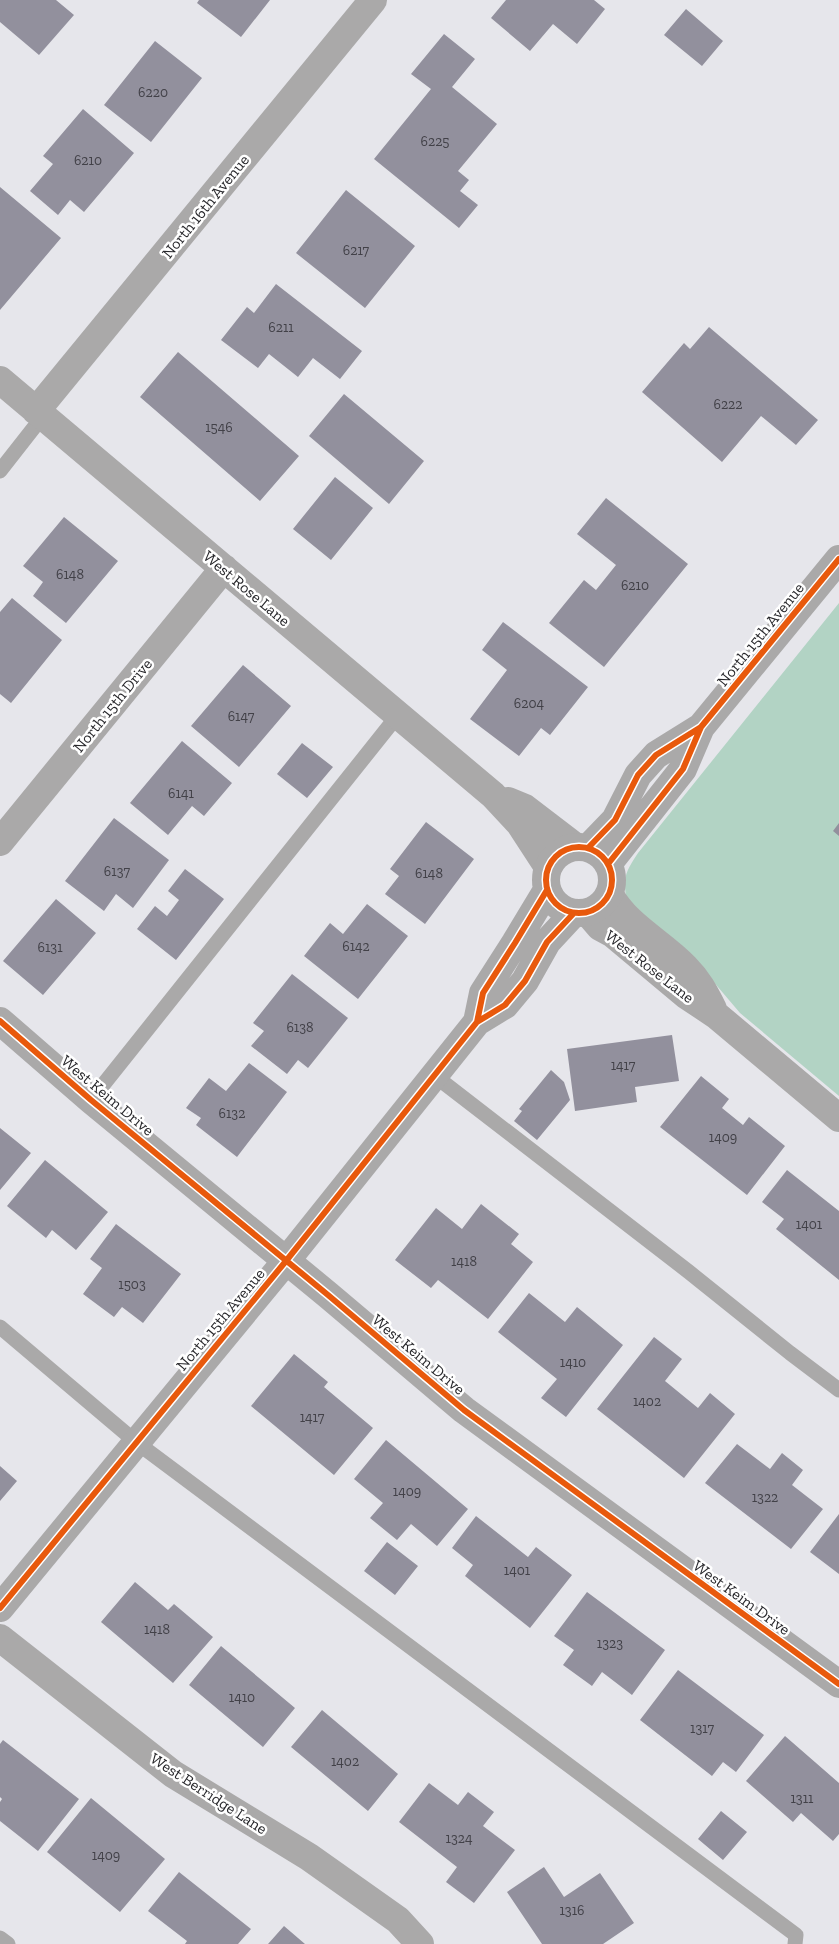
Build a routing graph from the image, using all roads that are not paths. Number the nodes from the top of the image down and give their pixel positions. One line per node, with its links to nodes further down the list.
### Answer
1 (374, 0): 3 (street, North 16th Avenue)
2 (0, 380): 3 (street, West Rose Lane)
3 (40, 414): 4 (lane); 6 (street, West Rose Lane)
4 (0, 471)
5 (839, 558): 10 (street, North 15th Avenue)
6 (224, 568): 7 (street, West Rose Lane); 9 (street, North 15th Drive)
7 (398, 714): 8 (street, West Rose Lane); 18 (lane)
8 (493, 795): 10 (street, West Rose Lane); 11 (street, West Rose Lane)
9 (0, 842)
10 (591, 853): 11 (street); 12 (street)
11 (548, 879): 13 (street); 16 (street, North 15th Avenue)
12 (610, 895): 13 (street); 14 (street, West Rose Lane)
13 (580, 913): 14 (street, West Rose Lane); 16 (street, North 15th Avenue)
14 (716, 1015): 19 (street, West Rose Lane)
15 (0, 1021): 18 (street, West Keim Drive)
16 (477, 1022): 17 (street, North 15th Avenue)
17 (435, 1076): 20 (street, North 15th Avenue); 22 (lane)
18 (91, 1100): 20 (street, West Keim Drive)
19 (839, 1118)
20 (286, 1261): 23 (street, North 15th Avenue); 26 (street, West Keim Drive)
21 (0, 1327): 23 (lane)
22 (839, 1390)
23 (136, 1442): 24 (street, North 15th Avenue); 30 (lane)
24 (0, 1608)
25 (0, 1638): 29 (street, West Berridge Lane)
26 (839, 1684)
27 (0, 1938): 28 (lane)
28 (8, 1944)
29 (420, 1944)
30 (795, 1944)

